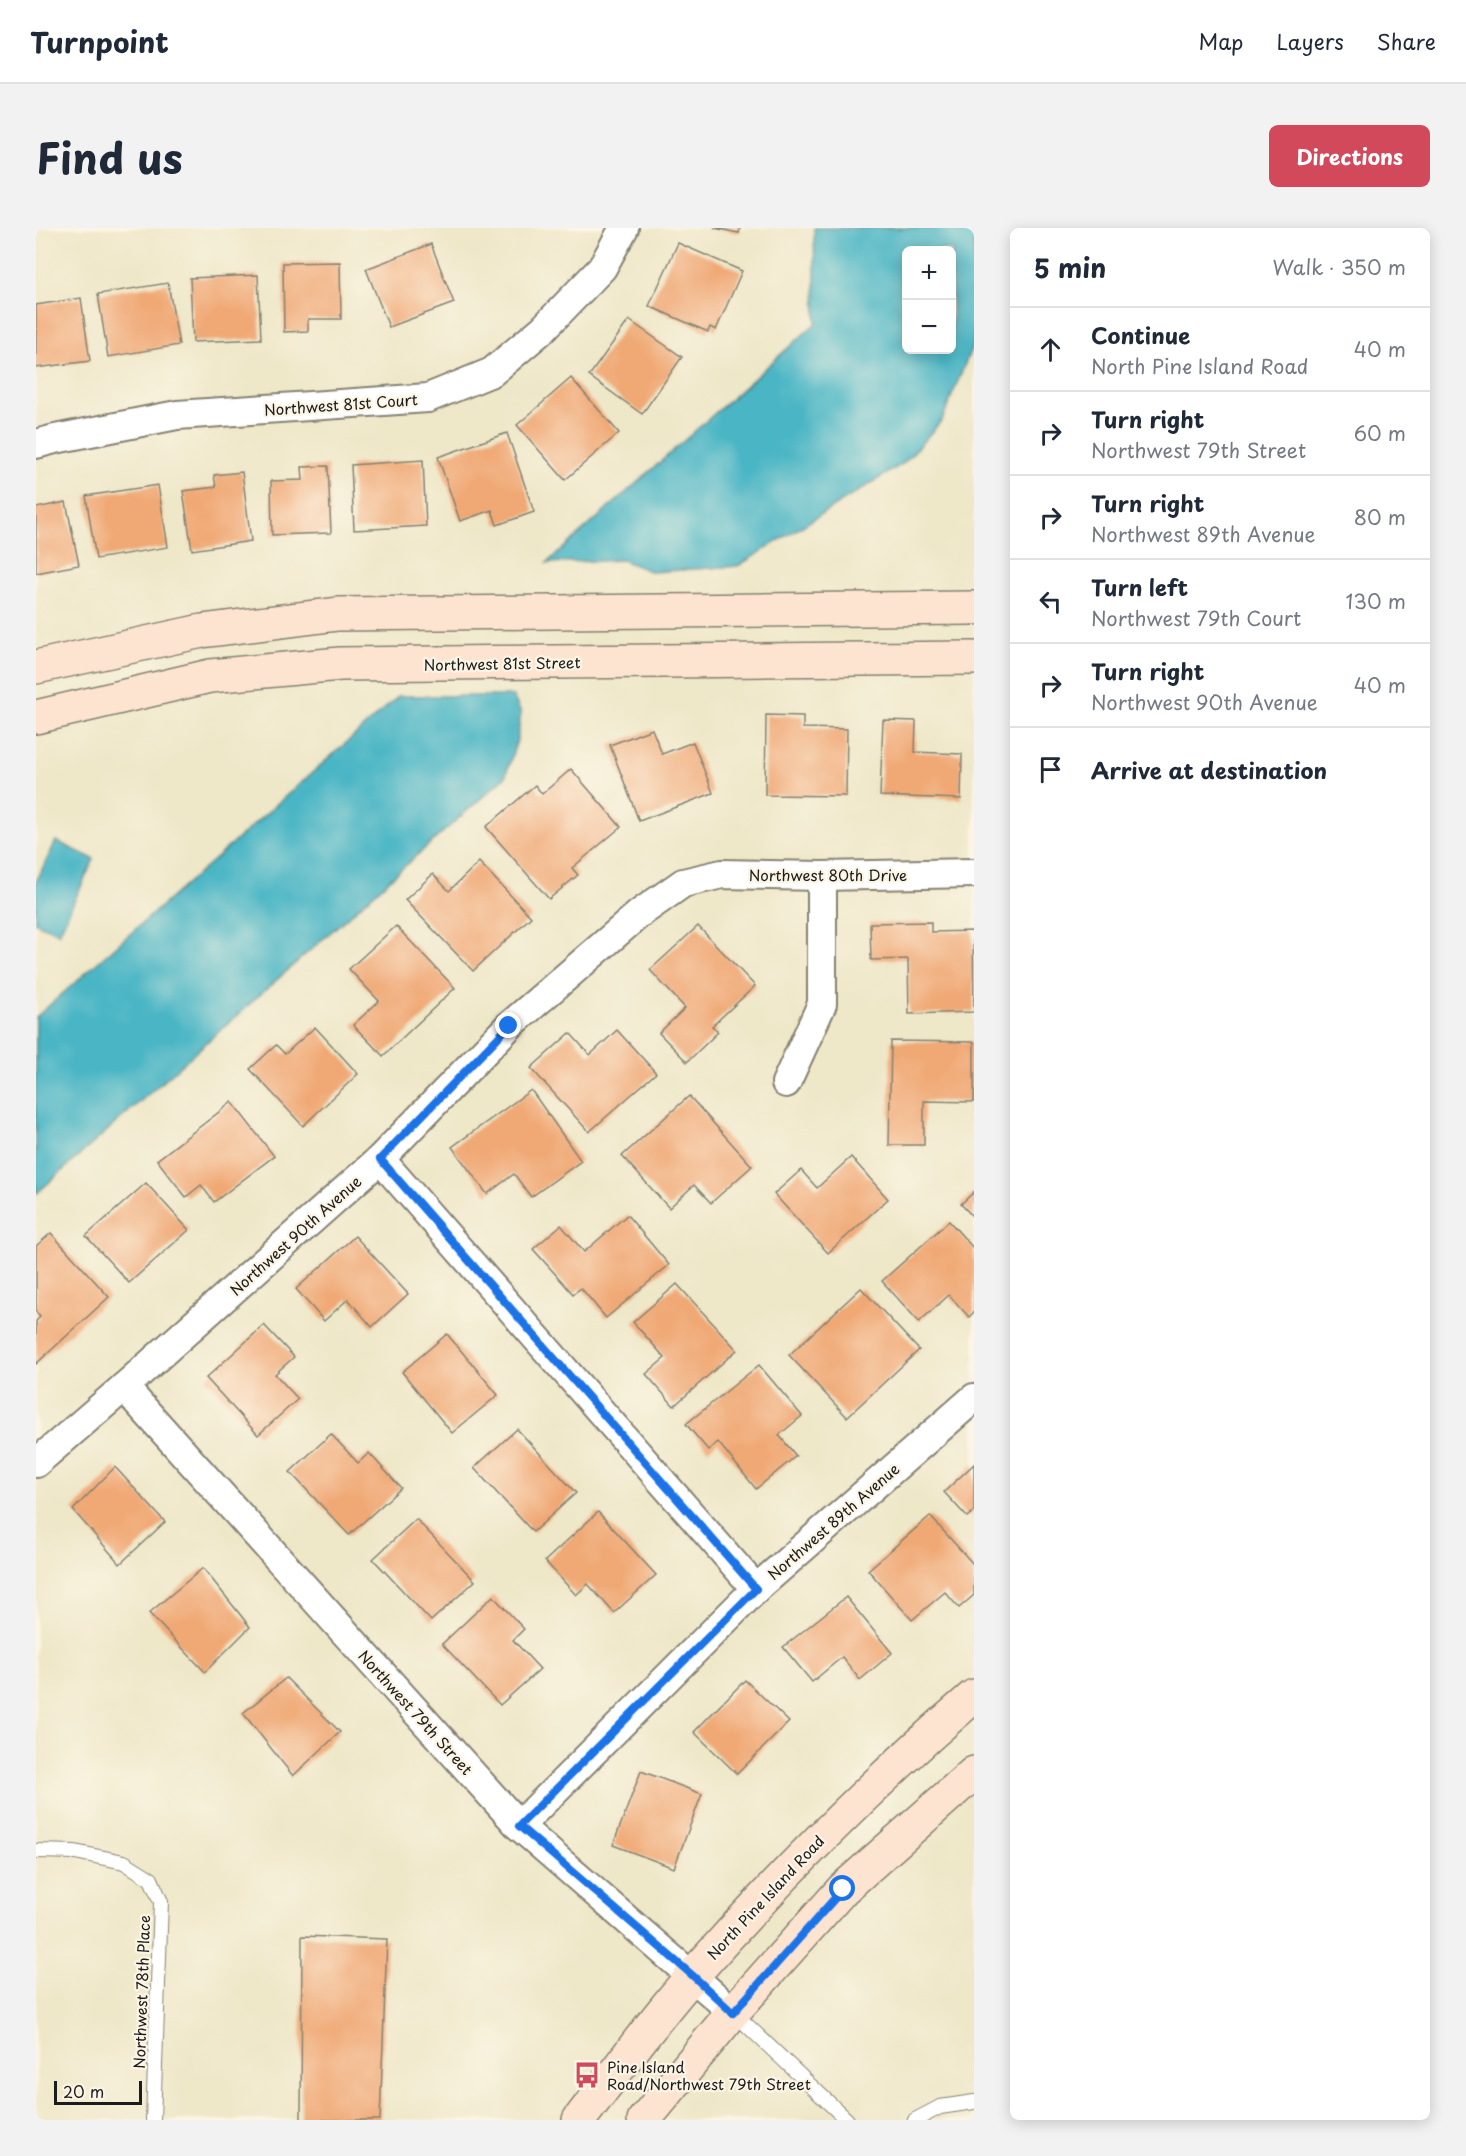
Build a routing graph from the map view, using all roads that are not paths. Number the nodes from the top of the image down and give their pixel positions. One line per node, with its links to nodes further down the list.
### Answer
1 (624, 228): 2 (street, Northwest 81st Court)
2 (36, 444)
3 (974, 608): 5 (street)
4 (974, 658): 6 (street, Northwest 81st Street)
5 (36, 667)
6 (36, 717)
7 (974, 873): 8 (street, Northwest 80th Drive)
8 (822, 876): 9 (street, Northwest 80th Drive); 10 (street)
9 (684, 883): 11 (street, Northwest 90th Avenue)
10 (786, 1083)
11 (380, 1159): 12 (street, Northwest 90th Avenue); 15 (street)
12 (124, 1387): 14 (street, Northwest 90th Avenue); 18 (street, Northwest 79th Street)
13 (974, 1398): 15 (street, Northwest 89th Avenue)
14 (36, 1463)
15 (756, 1589): 18 (street, Northwest 89th Avenue)
16 (974, 1696): 20 (street, North Pine Island Road)
17 (974, 1773): 21 (street)
18 (519, 1826): 20 (street, Northwest 79th Street)
19 (36, 1851): 23 (lane, Northwest 78th Place)
20 (692, 1975): 21 (street, Northwest 79th Street); 24 (street, North Pine Island Road)
21 (733, 2013): 25 (street); 26 (lane)
22 (974, 2102): 27 (lane)
23 (153, 2120)
24 (579, 2120)
25 (644, 2120)
26 (847, 2120)
27 (915, 2120)

